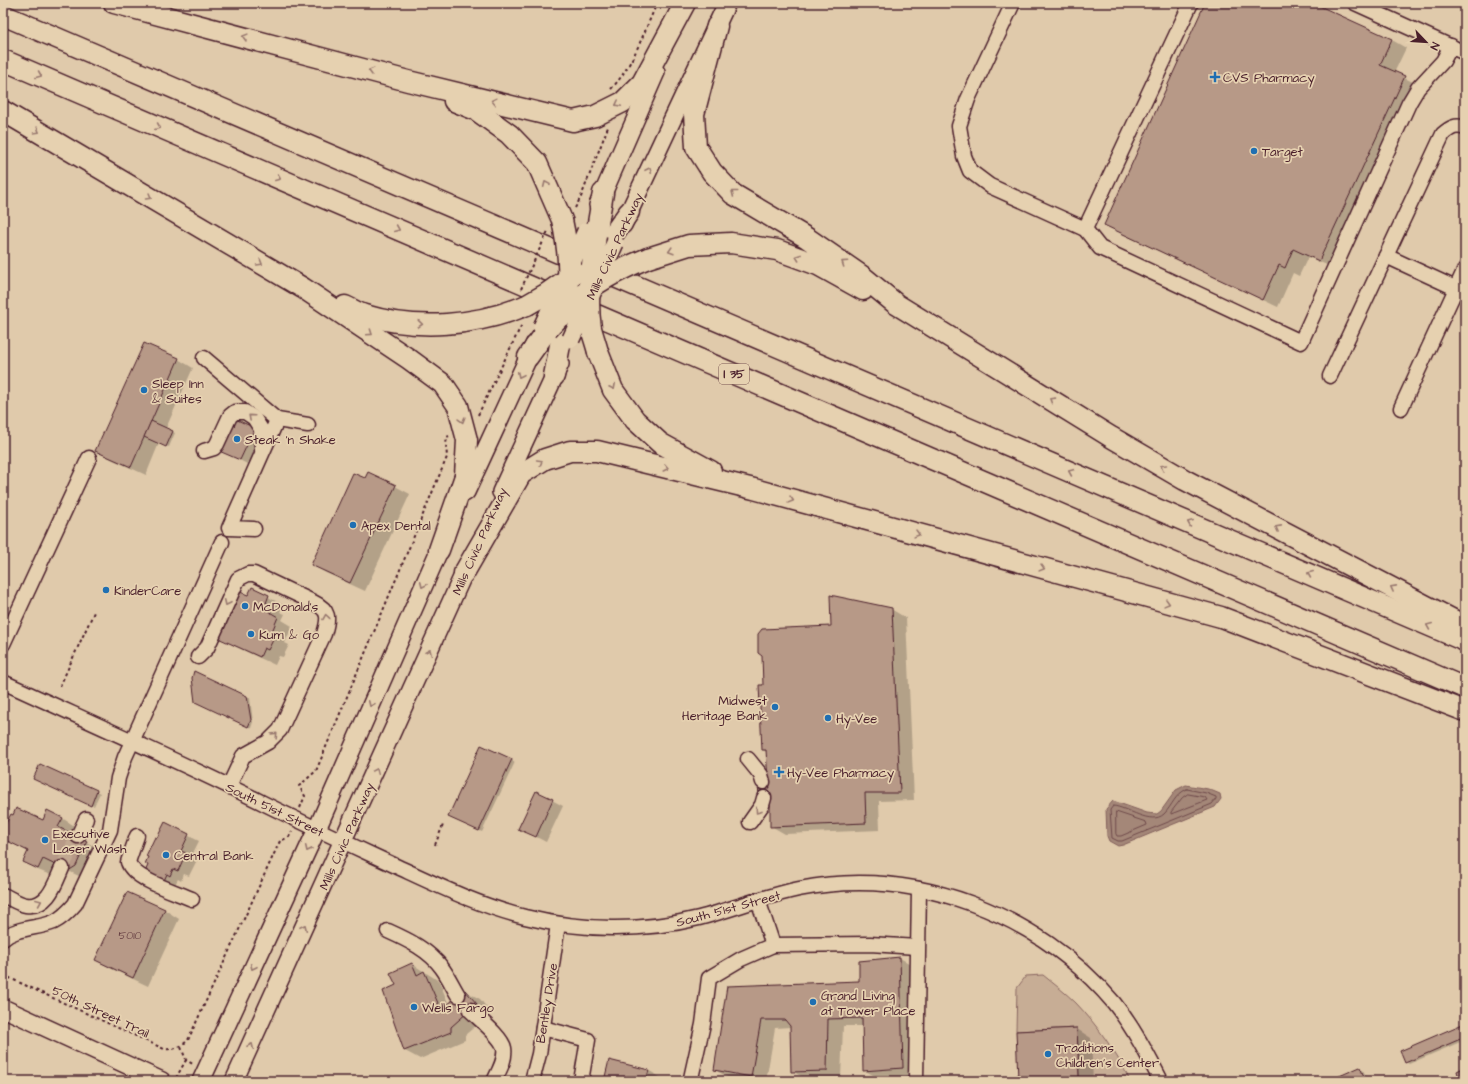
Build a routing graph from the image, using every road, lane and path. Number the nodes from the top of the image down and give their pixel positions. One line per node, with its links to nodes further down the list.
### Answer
1 (114, 3): 12 (highway, one-way to 1)
2 (685, 3): 12 (highway, one-way to 12); 15 (main road)
3 (727, 3): 8 (main road, Mills Civic Parkway)
4 (1013, 3): 18 (street)
5 (1191, 3): 18 (street)
6 (1355, 3): 9 (street)
7 (3, 15): 49 (highway, one-way to 7)
8 (717, 26): 16 (main road, Mills Civic Parkway, one-way to 8); 27 (highway, one-way to 8)
9 (1451, 46): 10 (street); 18 (street)
10 (1465, 53)
11 (3, 60): 54 (highway, I 35, one-way to 54)
12 (408, 81): 17 (highway, one-way to 12)
13 (3, 111): 24 (highway, one-way to 24)
14 (1465, 128): 20 (street)
15 (603, 193): 19 (highway)
16 (629, 212): 19 (highway)
17 (562, 220): 23 (highway, bridge); 29 (path, bridge)
18 (1085, 230)
19 (601, 237): 21 (highway, bridge); 23 (main road, bridge); 26 (main road, Mills Civic Parkway, bridge)
20 (1386, 256): 25 (street); 34 (street)
21 (593, 258): 23 (highway, bridge); 26 (highway, bridge)
22 (1465, 270): 25 (street)
23 (567, 277): 28 (highway, bridge); 29 (highway, bridge); 30 (main road, bridge)
24 (303, 288): 29 (highway, one-way to 29); 38 (highway, one-way to 38)
25 (1461, 290): 35 (street)
26 (591, 292): 27 (highway, one-way to 26, bridge); 28 (highway, bridge); 30 (main road, Mills Civic Parkway, bridge); 42 (highway, one-way to 42, bridge)
27 (896, 304): 48 (highway, one-way to 27)
28 (565, 311): 30 (highway, bridge)
29 (518, 313): 38 (path)
30 (556, 333): 31 (highway); 33 (highway)
31 (528, 357): 45 (main road, one-way to 45)
32 (204, 358): 36 (street)
33 (554, 376): 46 (main road, Mills Civic Parkway)
34 (1330, 376)
35 (1401, 408)
36 (277, 420): 37 (street); 40 (street)
37 (308, 424)
38 (465, 428): 45 (highway); 60 (path)
39 (204, 451): 40 (street, one-way to 39)
40 (262, 452): 43 (street)
41 (89, 458): 50 (street)
42 (754, 489): 46 (highway, one-way to 42); 55 (highway, one-way to 55)
43 (254, 529)
44 (222, 542): 56 (street)
45 (439, 550): 65 (main road, one-way to 65)
46 (464, 573): 69 (main road, Mills Civic Parkway, one-way to 46)
47 (94, 612): 53 (path)
48 (1465, 626)
49 (1465, 641)
50 (3, 644)
51 (198, 657): 59 (street, one-way to 51)
52 (3, 682): 56 (street, South 51st Street)
53 (60, 686)
54 (1465, 688)
55 (1465, 710)
56 (133, 742): 59 (street, South 51st Street); 78 (street)
57 (748, 759): 58 (street)
58 (763, 782)
59 (229, 786): 65 (street, South 51st Street)
60 (305, 796)
61 (764, 798): 63 (street, one-way to 63)
62 (86, 819): 66 (street)
63 (750, 822)
64 (443, 825): 70 (path)
65 (317, 829): 69 (street, South 51st Street); 89 (main road, one-way to 89)
66 (78, 836)
67 (137, 836): 74 (street)
68 (289, 837): 86 (path)
69 (344, 842): 76 (street, South 51st Street); 90 (main road, Mills Civic Parkway, one-way to 69)
70 (435, 845)
71 (62, 868): 73 (street, one-way to 71)
72 (919, 889): 75 (street, South 51st Street); 80 (street); 96 (street, South 51st Street)
73 (3, 895)
74 (192, 899)
75 (758, 900): 76 (street, South 51st Street); 79 (street)
76 (558, 924): 85 (street, Bentley Drive)
77 (388, 931): 82 (street)
78 (3, 939)
79 (773, 944): 80 (street); 94 (street)
80 (917, 947): 95 (street)
81 (3, 975): 86 (path, 50th Street Trail)
82 (458, 995)
83 (3, 1008): 87 (main road)
84 (470, 1010): 91 (street)
85 (542, 1028): 92 (street, Bentley Drive); 93 (street)
86 (181, 1047): 88 (path)
87 (162, 1081)
88 (175, 1081)
89 (201, 1081)
90 (234, 1081)
91 (494, 1081)
92 (532, 1081)
93 (581, 1081)
94 (692, 1081)
95 (916, 1081)
96 (1161, 1081)

